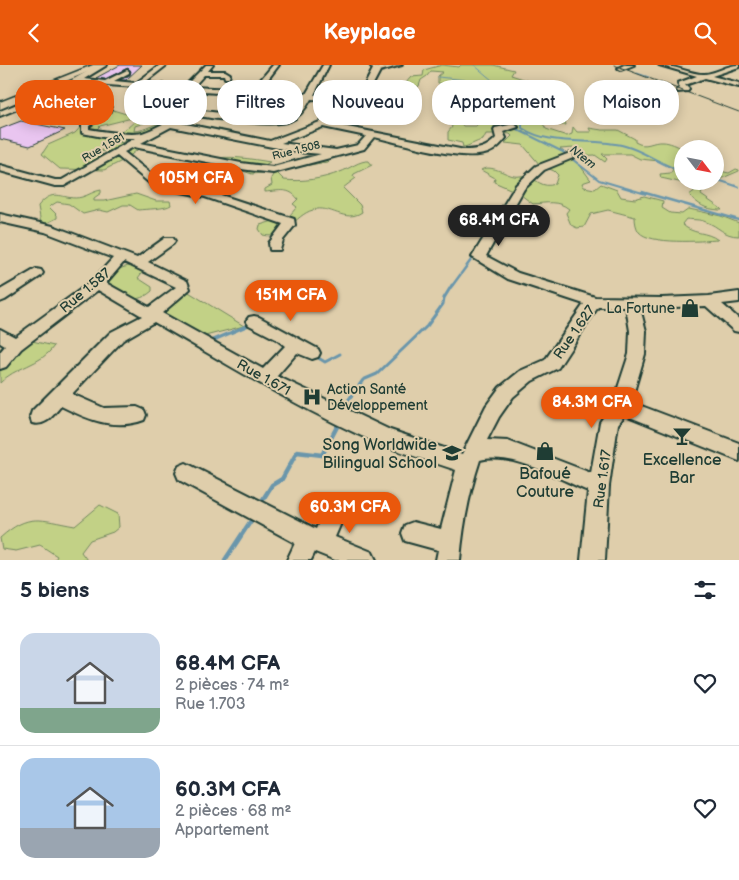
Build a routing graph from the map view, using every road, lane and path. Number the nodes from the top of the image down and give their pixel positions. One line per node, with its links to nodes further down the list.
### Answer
1 (100, 65): 30 (main road)
2 (104, 65): 19 (street)
3 (164, 65): 21 (street)
4 (210, 65): 16 (street)
5 (276, 65): 23 (street)
6 (326, 65): 28 (street)
7 (399, 65): 12 (street)
8 (631, 65): 13 (street)
9 (662, 65): 17 (street)
10 (719, 65): 14 (street)
11 (738, 65): 14 (street)
12 (375, 67): 24 (street)
13 (621, 67)
14 (730, 68): 17 (street)
15 (126, 72): 20 (street)
16 (203, 73): 18 (street); 22 (street)
17 (705, 76): 25 (street); 26 (street)
18 (227, 77)
19 (79, 80)
20 (111, 80)
21 (144, 80)
22 (196, 80)
23 (264, 80)
24 (369, 80)
25 (739, 85)
26 (681, 91)
27 (303, 98): 28 (street)
28 (309, 98): 29 (street); 33 (street)
29 (313, 98)
30 (0, 105)
31 (15, 108): 32 (street)
32 (0, 114)
33 (207, 114)
34 (86, 125): 39 (street)
35 (318, 125): 40 (street)
36 (326, 125): 38 (street)
37 (514, 127): 38 (street)
38 (371, 135): 43 (street, Rue 1.508)
39 (147, 136): 40 (street, Rue 1.581); 41 (street, Rue 1.581)
40 (273, 143): 43 (street, Rue 1.581)
41 (134, 144): 42 (street, Rue 1.581); 43 (street, Rue 1.508)
42 (119, 153): 45 (street, Rue 1.581); 48 (street)
43 (335, 153)
44 (570, 156): 56 (street)
45 (0, 169)
46 (2, 220): 49 (street, Rue 1.587)
47 (169, 241): 50 (street)
48 (275, 247)
49 (122, 257): 50 (street); 52 (street, Rue 1.587)
50 (139, 263): 58 (street)
51 (36, 273): 53 (street)
52 (97, 284): 58 (street, Rue 1.671); 62 (street, Rue 1.587)
53 (0, 297)
54 (739, 297): 55 (street)
55 (709, 301): 57 (street); 60 (street)
56 (594, 302): 57 (street, Rue 1.627); 72 (street, Rue 1.627)
57 (632, 303): 68 (street, Rue 1.617)
58 (153, 314): 66 (street, Rue 1.671); 67 (street)
59 (254, 321): 63 (street)
60 (739, 327)
61 (0, 335): 62 (street)
62 (15, 345): 65 (street, Rue 1.587)
63 (295, 345): 64 (street); 66 (street)
64 (312, 353)
65 (0, 363)
66 (265, 378): 72 (street, Rue 1.671)
67 (59, 396): 69 (street); 70 (street)
68 (621, 406): 71 (street); 74 (street, Rue 1.617)
69 (137, 415)
70 (39, 417)
71 (739, 452)
72 (469, 459): 74 (street); 78 (street, Rue 1.627)
73 (186, 473): 77 (street)
74 (598, 486): 81 (street, Rue 1.617)
75 (336, 509): 77 (street)
76 (413, 533): 78 (street)
77 (315, 541): 79 (street); 80 (street)
78 (448, 551)
79 (299, 560)
80 (364, 560)
81 (593, 560)

